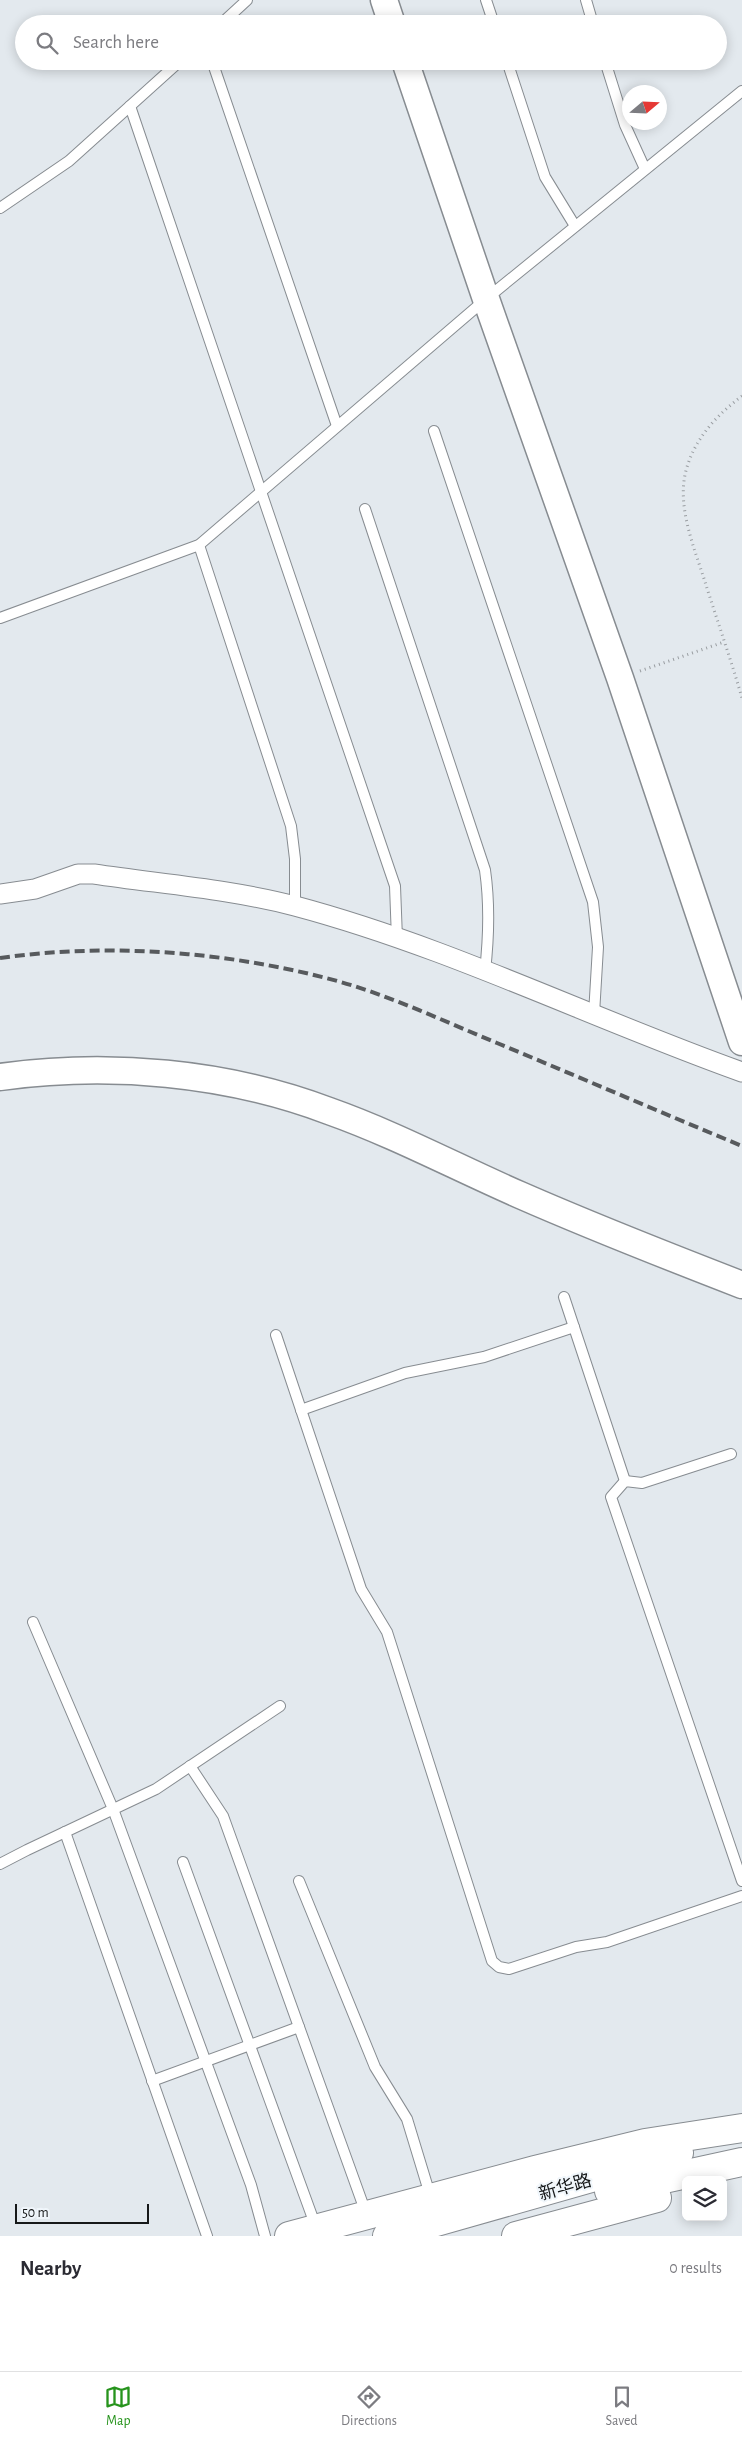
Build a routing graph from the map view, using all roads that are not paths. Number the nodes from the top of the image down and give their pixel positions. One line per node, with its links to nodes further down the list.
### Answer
1 (247, 0): 5 (lane)
2 (384, 0): 6 (street)
3 (486, 0): 7 (lane)
4 (586, 0): 8 (lane)
5 (231, 15)
6 (389, 15)
7 (491, 15)
8 (590, 15)
9 (170, 70): 15 (lane)
10 (215, 70): 20 (lane)
11 (408, 70): 19 (street)
12 (510, 70): 18 (lane)
13 (608, 70): 16 (lane)
14 (742, 91): 16 (lane)
15 (130, 106): 17 (lane); 22 (lane)
16 (645, 169): 18 (lane)
17 (0, 208)
18 (575, 226): 19 (lane)
19 (486, 299): 20 (lane); 31 (street)
20 (337, 426): 22 (lane)
21 (434, 431): 30 (lane)
22 (261, 491): 24 (lane); 28 (lane)
23 (366, 509): 29 (lane)
24 (199, 545): 25 (lane); 27 (lane)
25 (0, 618)
26 (0, 894): 27 (street)
27 (295, 906): 28 (street)
28 (397, 939): 29 (street)
29 (485, 971): 30 (street)
30 (594, 1014): 32 (street)
31 (742, 1042)
32 (742, 1072)
33 (0, 1077): 34 (street)
34 (742, 1284)
35 (564, 1297): 36 (lane)
36 (574, 1327): 38 (lane); 40 (lane)
37 (276, 1335): 38 (lane)
38 (301, 1410): 50 (lane)
39 (731, 1454): 40 (lane)
40 (626, 1481): 49 (lane)
41 (33, 1622): 44 (lane)
42 (280, 1706): 43 (lane)
43 (190, 1766): 44 (lane); 51 (lane)
44 (113, 1810): 45 (lane); 53 (lane)
45 (65, 1832): 47 (lane); 54 (lane)
46 (183, 1862): 52 (lane)
47 (0, 1864)
48 (299, 1881): 61 (lane)
49 (742, 1881)
50 (742, 1896)
51 (299, 2027): 52 (lane); 63 (lane)
52 (250, 2045): 53 (lane); 64 (lane)
53 (206, 2062): 54 (lane); 66 (lane)
54 (152, 2081): 65 (lane)
55 (742, 2128): 61 (main road)
56 (742, 2134): 62 (main road, 新华路)
57 (742, 2162): 62 (main road, 新华路)
58 (742, 2169): 59 (main road)
59 (722, 2176)
60 (682, 2190): 70 (main road)
61 (431, 2198): 63 (main road)
62 (541, 2200): 68 (main road, 新华路); 69 (main road, 新华路)
63 (367, 2215): 64 (main road)
64 (316, 2229): 67 (main road)
65 (207, 2236)
66 (265, 2236)
67 (289, 2236)
68 (387, 2236)
69 (430, 2236)
70 (516, 2236)

